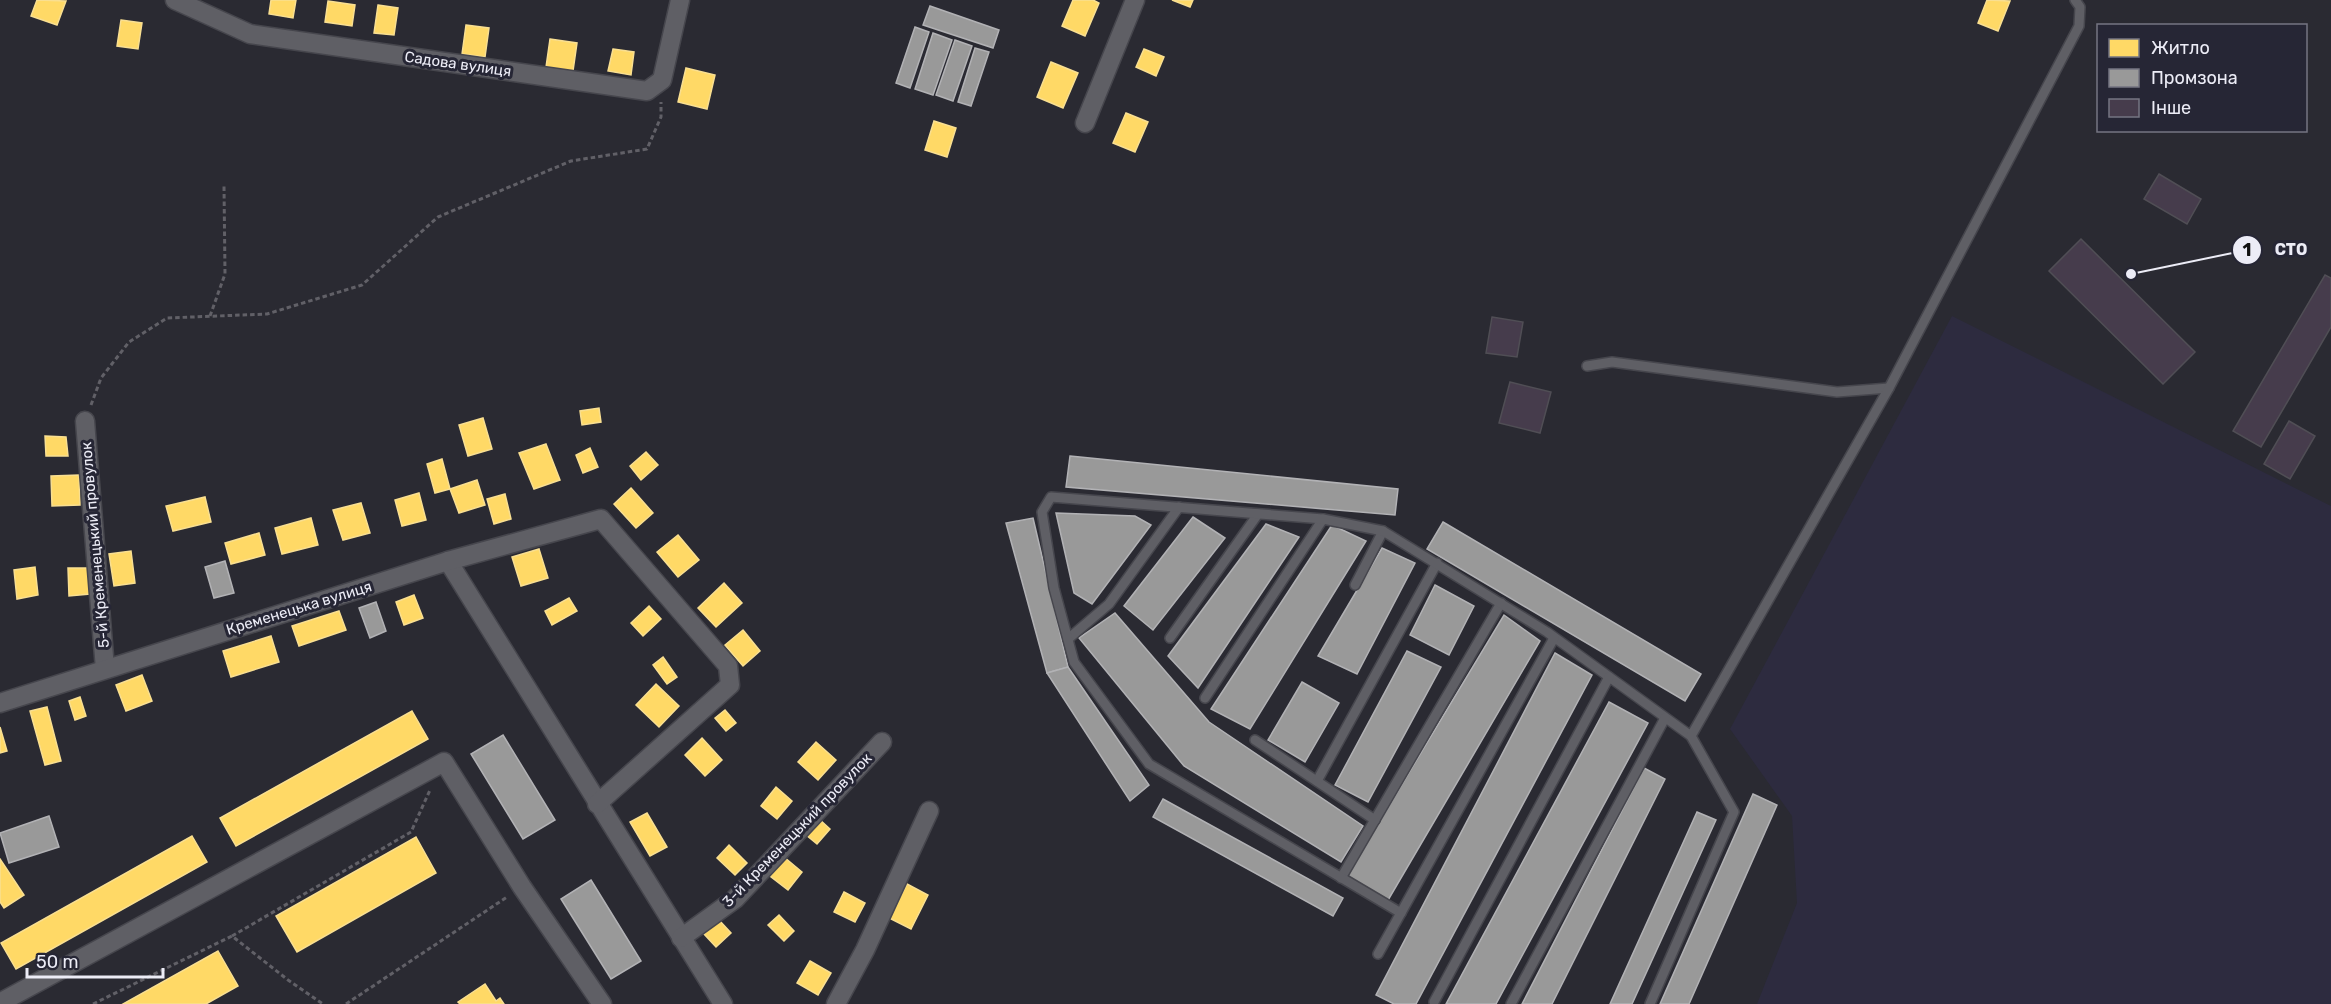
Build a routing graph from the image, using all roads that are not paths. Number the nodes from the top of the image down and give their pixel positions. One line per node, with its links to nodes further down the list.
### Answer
1 (175, 0): 2 (street, Садова вулиця)
2 (680, 0)
3 (1135, 0): 5 (street)
4 (2075, 0): 7 (lane)
5 (1085, 123)
6 (1587, 366): 7 (lane)
7 (1889, 388): 25 (lane)
8 (85, 421): 20 (street, 5-й Кременецький провулок)
9 (1179, 507): 10 (lane); 19 (lane); 19 (lane)
10 (1258, 514): 11 (lane); 17 (lane)
11 (1323, 519): 12 (lane); 22 (lane)
12 (1383, 531): 14 (lane); 15 (lane)
13 (448, 561): 20 (street, Кременецька вулиця); 29 (street); 29 (street, Кременецька вулиця)
14 (1437, 563): 16 (lane); 28 (lane)
15 (1355, 585)
16 (1501, 603): 18 (lane); 31 (lane)
17 (1170, 638)
18 (1554, 638): 21 (lane); 33 (lane)
19 (1068, 639): 32 (lane)
20 (105, 669): 23 (street, Кременецька вулиця)
21 (1609, 677): 24 (lane); 37 (lane)
22 (1205, 698)
23 (0, 703)
24 (1665, 718): 25 (lane); 41 (lane)
25 (1691, 736): 42 (lane)
26 (1255, 740): 28 (lane)
27 (882, 742): 34 (street, 3-й Кременецький провулок)
28 (1317, 781): 31 (lane)
29 (597, 804): 34 (street)
30 (929, 811): 40 (street)
31 (1375, 820): 32 (lane)
32 (1341, 878): 33 (lane)
33 (1401, 913): 35 (lane)
34 (681, 938): 39 (street)
35 (1377, 954)
36 (4, 998): 38 (street)
37 (1434, 1002)
38 (602, 1004)
39 (723, 1004)
40 (836, 1004)
41 (1511, 1004)
42 (1650, 1004)

